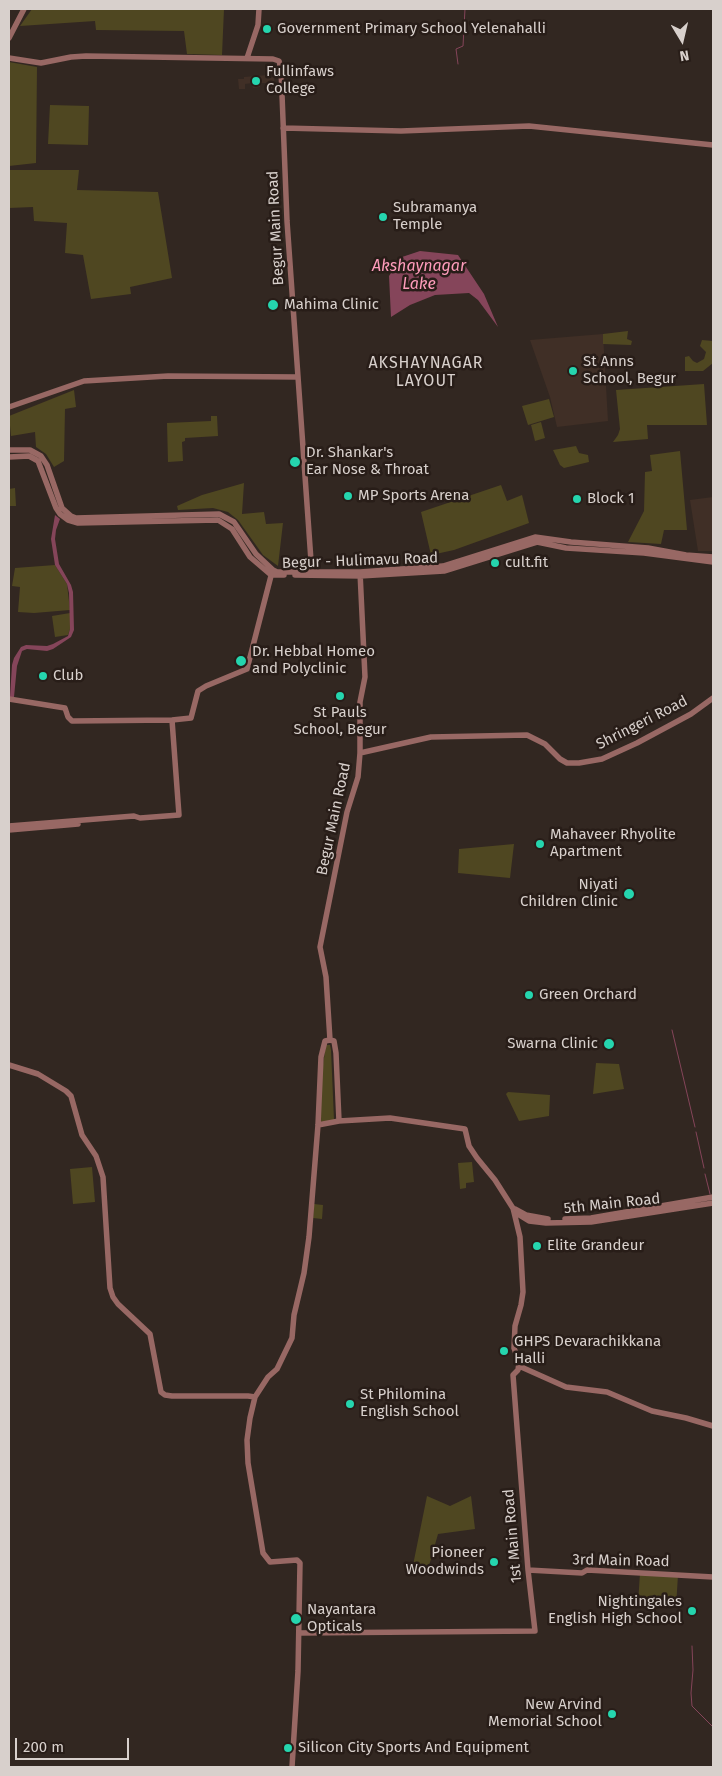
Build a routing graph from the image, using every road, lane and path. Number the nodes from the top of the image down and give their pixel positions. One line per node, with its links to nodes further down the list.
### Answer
1 (24, 9): 3 (street)
2 (259, 9): 5 (street)
3 (9, 38)
4 (9, 58): 5 (street)
5 (247, 58): 6 (street, Begur Main Road)
6 (283, 128): 7 (street); 8 (street, Begur Main Road)
7 (713, 145)
8 (298, 377): 9 (street); 16 (street, Begur Main Road)
9 (9, 407)
10 (9, 450): 12 (street)
11 (9, 456): 12 (street)
12 (44, 466): 15 (street)
13 (713, 557): 17 (street, Begur - Hulimavu Road)
14 (713, 562): 17 (street, Begur - Hulimavu Road)
15 (272, 572): 16 (street, Begur - Hulimavu Road); 20 (street, Begur - Hulimavu Road)
16 (312, 573): 17 (street, Begur - Hulimavu Road); 17 (street, Begur - Hulimavu Road)
17 (360, 574): 21 (street, Begur Main Road)
18 (713, 698): 21 (street, Shringeri Road)
19 (9, 699): 20 (street, Begur - Hulimavu Road)
20 (172, 720): 22 (street)
21 (360, 753): 25 (street, Begur Main Road)
22 (140, 818): 23 (street); 24 (street)
23 (9, 826)
24 (9, 830)
25 (330, 1040): 27 (street, Begur Main Road); 28 (street, Begur Main Road)
26 (9, 1065): 33 (street)
27 (339, 1121): 28 (street); 31 (street)
28 (318, 1125): 33 (street)
29 (713, 1197): 31 (street, 5th Main Road)
30 (713, 1203): 31 (street, 5th Main Road)
31 (513, 1208): 32 (street, 1st Main Road)
32 (519, 1366): 34 (street); 35 (street, 1st Main Road)
33 (255, 1397): 37 (street)
34 (713, 1426)
35 (528, 1570): 36 (street, 3rd Main Road); 37 (street, 1st Main Road)
36 (713, 1577)
37 (299, 1633): 38 (street)
38 (292, 1767)

